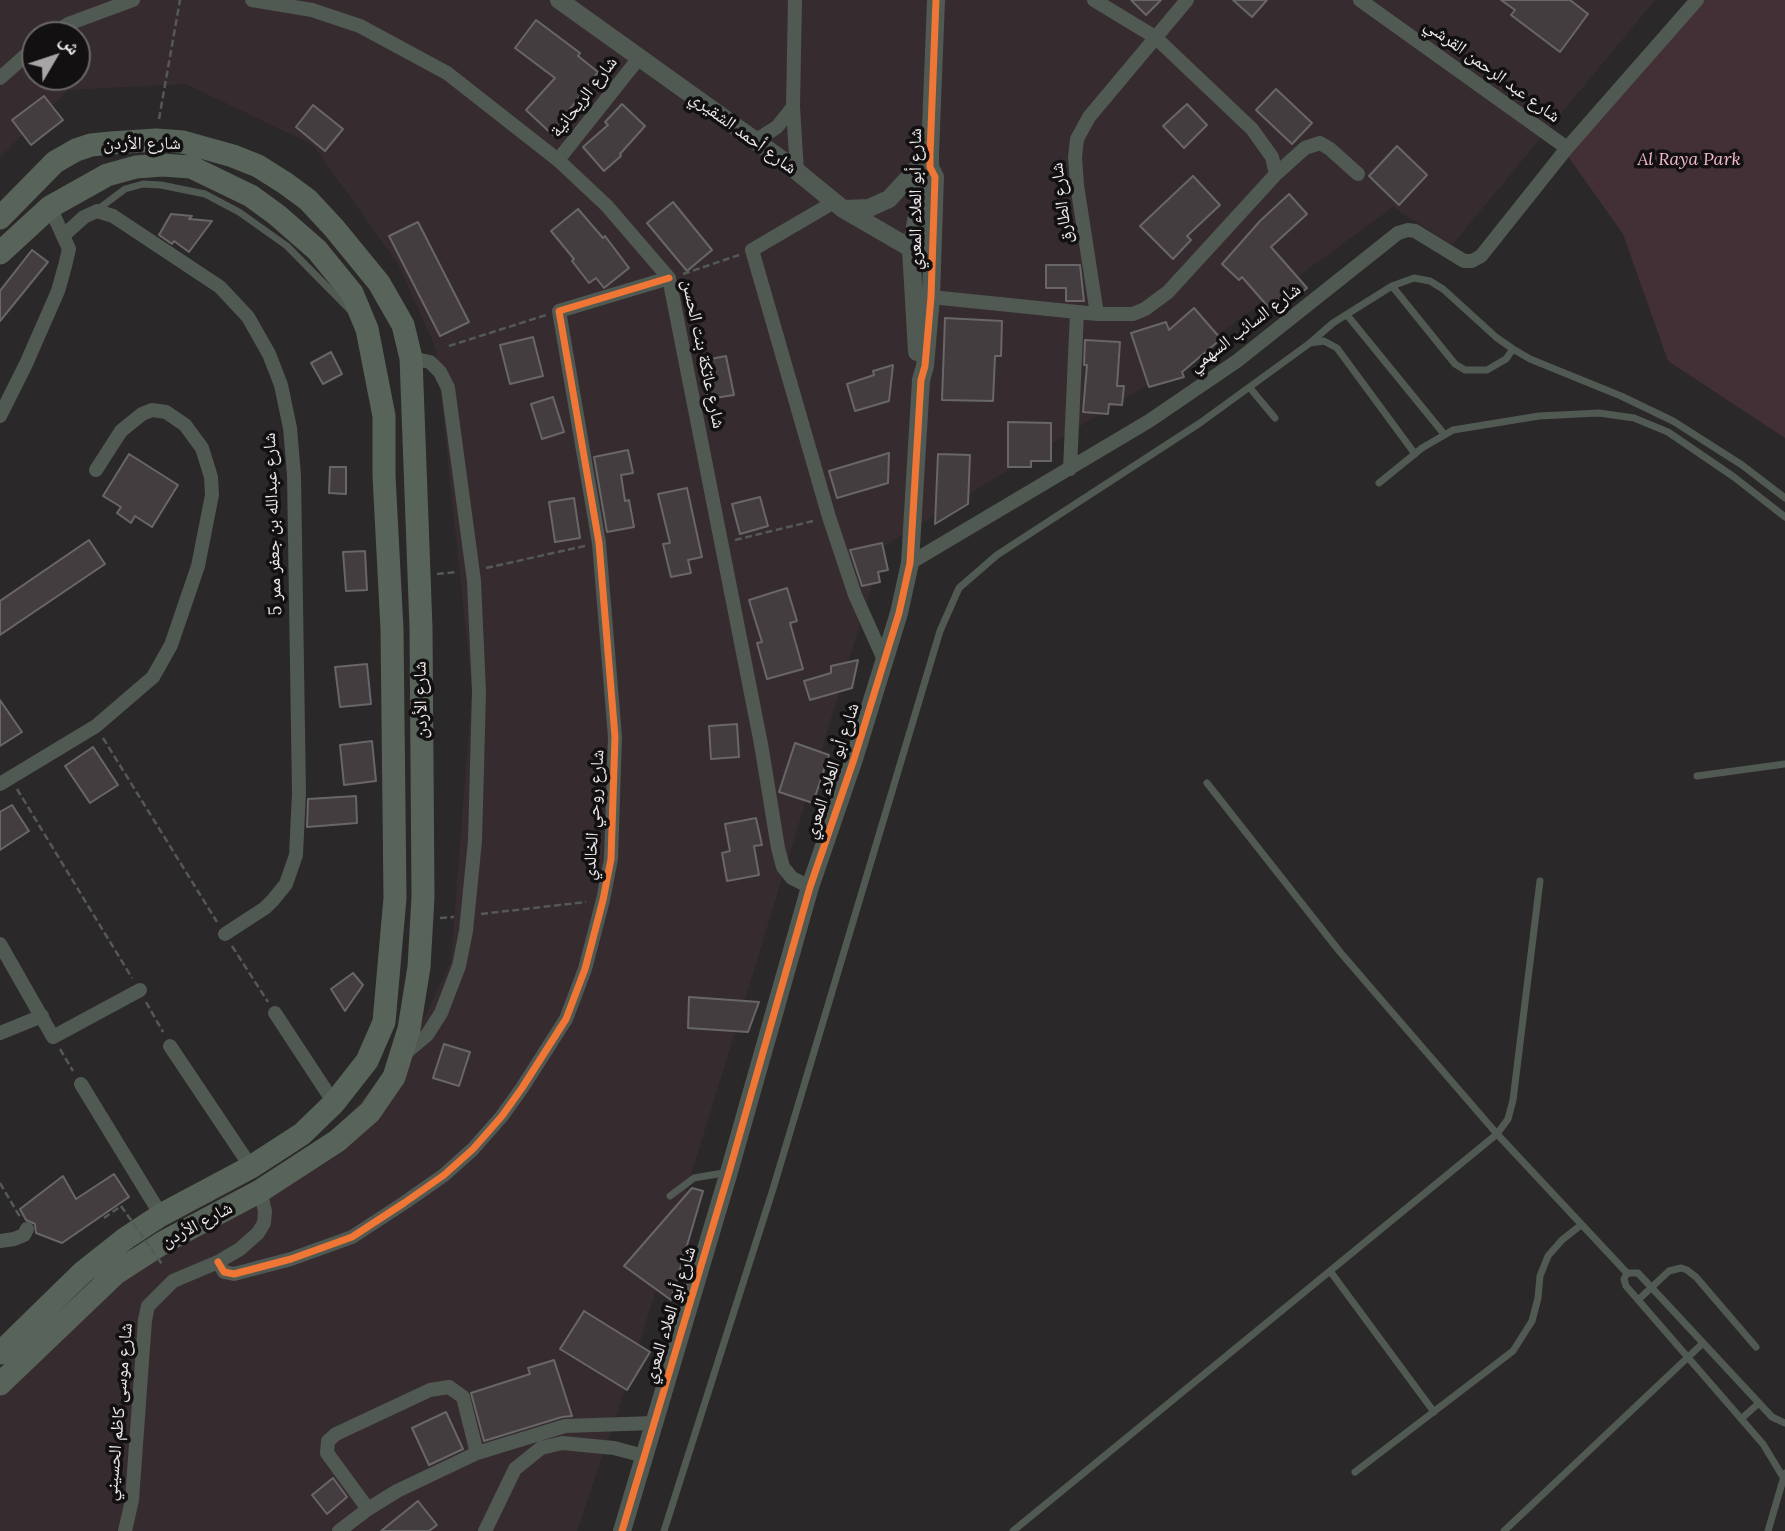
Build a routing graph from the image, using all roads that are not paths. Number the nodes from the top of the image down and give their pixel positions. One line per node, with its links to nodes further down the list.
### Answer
1 (133, 0): 10 (street)
2 (252, 0): 18 (street, شارع عاتكة بنت الحسن)
3 (559, 0): 12 (street, شارع أحمد الشقيري)
4 (795, 0): 15 (street)
5 (936, 0): 19 (street, شارع أبو العلاء المعري)
6 (1094, 0): 11 (street)
7 (1187, 0): 11 (street, شارع الطارق)
8 (1360, 0): 17 (street, شارع عبد الرحمن القرشي)
9 (1697, 0): 17 (street, شارع السائب السهمي)
10 (76, 21)
11 (1155, 37): 21 (street); 35 (street, شارع الطارق)
12 (639, 58): 16 (street, شارع أحمد الشقيري); 18 (street, شارع الريحانية)
13 (21, 59): 14 (street)
14 (0, 78)
15 (793, 107): 16 (street); 20 (street)
16 (755, 141): 20 (street, شارع أحمد الشقيري)
17 (1567, 148): 47 (street, شارع السائب السهمي)
18 (558, 160): 31 (street, شارع عاتكة بنت الحسن)
19 (930, 160): 23 (street); 28 (street, شارع أبو العلاء المعري); 30 (street, شارع أبو العلاء المعري)
20 (797, 172): 23 (street, شارع أحمد الشقيري)
21 (1276, 174): 22 (street); 35 (street)
22 (1358, 174)
23 (838, 205): 28 (street, شارع أحمد الشقيري); 55 (street)
24 (50, 207): 27 (street); 29 (highway, شارع الأردن); 37 (highway, شارع الأردن)
25 (97, 211): 27 (street); 37 (lane); 62 (street, شارع عبدالله بن جعفر ممر 5)
26 (0, 218): 40 (highway, شارع الأردن)
27 (64, 234): 43 (street)
28 (911, 249): 30 (street, شارع أحمد الشقيري); 41 (street, شارع أبو العلاء المعري)
29 (0, 253)
30 (931, 260): 33 (street, شارع أبو العلاء المعري)
31 (669, 278): 61 (street, شارع عاتكة بنت الحسن); 81 (street, شارع روحي الخالدي)
32 (1392, 286): 36 (lane); 39 (lane); 39 (lane)
33 (931, 297): 34 (street); 41 (street, شارع أبو العلاء المعري)
34 (1077, 312): 35 (street); 47 (street)
35 (1097, 314)
36 (1347, 315): 38 (lane); 45 (lane)
37 (367, 329): 54 (highway, شارع الأردن)
38 (1310, 343): 42 (lane); 46 (lane)
39 (1513, 349): 50 (lane)
40 (411, 358): 53 (highway, شارع الأردن); 69 (street)
41 (921, 380): 52 (street, شارع أبو العلاء المعري)
42 (1250, 388): 44 (lane); 107 (lane)
43 (0, 416)
44 (1275, 418)
45 (1444, 434): 46 (lane); 51 (lane)
46 (1415, 454): 49 (lane)
47 (1070, 469): 52 (street, شارع السائب السهمي)
48 (96, 470): 58 (street)
49 (1379, 483)
50 (1785, 498)
51 (1785, 517)
52 (910, 563): 55 (street, شارع أبو العلاء المعري)
53 (421, 628): 54 (highway); 69 (highway, شارع الأردن)
54 (391, 629): 71 (highway, شارع الأردن)
55 (885, 662): 61 (street, شارع أبو العلاء المعري)
56 (1785, 764): 57 (lane)
57 (1697, 776)
58 (5, 781)
59 (1208, 783): 72 (lane)
60 (1541, 881): 72 (lane)
61 (810, 887): 74 (street, شارع أبو العلاء المعري)
62 (225, 934)
63 (0, 944): 66 (street)
64 (140, 990): 66 (street)
65 (275, 1013): 71 (street)
66 (42, 1016): 67 (street)
67 (0, 1033)
68 (170, 1046): 73 (street)
69 (401, 1057): 75 (highway, شارع الأردن)
70 (81, 1084): 77 (street)
71 (334, 1103): 73 (highway, شارع الأردن)
72 (1497, 1134): 78 (lane); 82 (lane)
73 (251, 1167): 77 (highway, شارع الأردن)
74 (729, 1171): 76 (lane); 94 (street, شارع أبو العلاء المعري)
75 (260, 1191): 81 (street, شارع موسى كاظم الحسيني); 90 (highway, شارع الأردن)
76 (670, 1196)
77 (161, 1215): 88 (highway, شارع الأردن)
78 (1581, 1225): 83 (lane); 92 (lane)
79 (27, 1229): 80 (street)
80 (0, 1241)
81 (218, 1262): 103 (street, شارع موسى كاظم الحسيني)
82 (1330, 1272): 92 (lane); 108 (lane)
83 (1627, 1273): 84 (lane); 85 (lane)
84 (1651, 1287): 85 (lane); 86 (lane); 87 (lane)
85 (1638, 1300): 89 (lane)
86 (1703, 1343): 89 (lane); 91 (lane)
87 (1756, 1347)
88 (0, 1353)
89 (1688, 1358): 93 (lane); 109 (lane)
90 (0, 1384)
91 (1759, 1403): 93 (lane); 95 (lane)
92 (1434, 1412): 100 (lane)
93 (1741, 1419): 101 (lane)
94 (654, 1423): 96 (street); 99 (street, شارع أبو العلاء المعري)
95 (1785, 1423)
96 (558, 1428): 97 (street); 98 (street)
97 (562, 1443): 99 (street); 105 (street)
98 (477, 1453): 102 (street); 102 (street)
99 (644, 1456): 106 (street, شارع أبو العلاء المعري)
100 (1355, 1472)
101 (1784, 1475): 110 (lane)
102 (368, 1509): 104 (street)
103 (125, 1531)
104 (339, 1531)
105 (485, 1531)
106 (622, 1531)
107 (664, 1531)
108 (1013, 1531)
109 (1504, 1531)
110 (1768, 1531)

